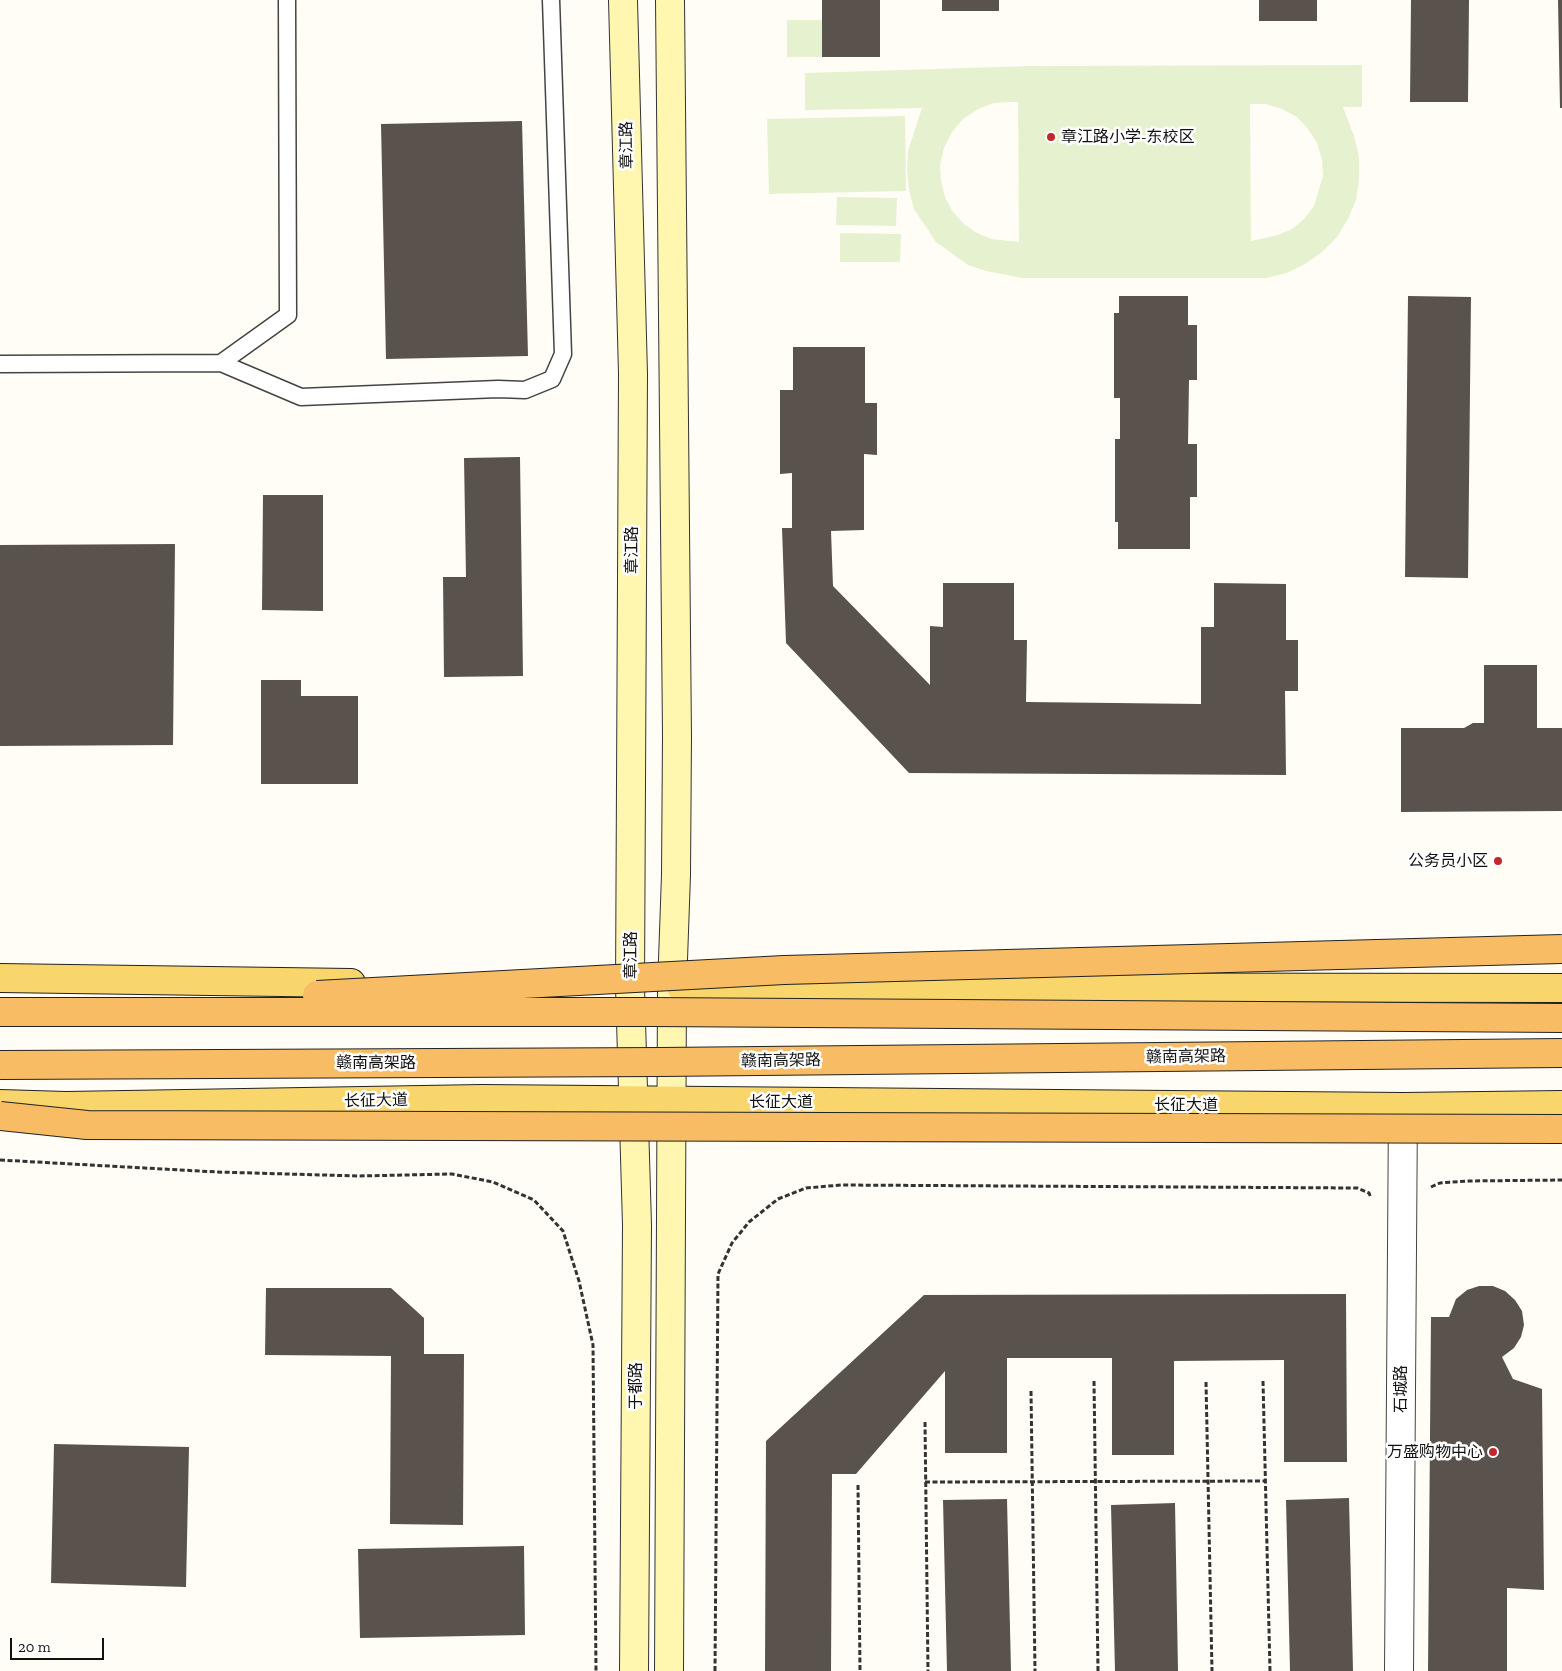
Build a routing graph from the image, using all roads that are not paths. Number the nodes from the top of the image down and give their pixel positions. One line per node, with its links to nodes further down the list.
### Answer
1 (287, 0): 5 (lane)
2 (551, 0): 5 (lane)
3 (623, 0): 9 (main road, 章江路)
4 (670, 0): 10 (main road)
5 (221, 363): 6 (lane)
6 (0, 364)
7 (1562, 949): 12 (highway, bridge)
8 (0, 978): 9 (main road)
9 (630, 987): 10 (main road); 16 (main road, 章江路)
10 (672, 988): 11 (main road); 17 (main road)
11 (1562, 988)
12 (2, 1012): 13 (highway, bridge)
13 (1562, 1018)
14 (1562, 1053): 15 (highway, 赣南高架路, bridge)
15 (0, 1065)
16 (632, 1101): 17 (main road, 长征大道); 18 (main road, 长征大道); 23 (main road, 于都路)
17 (673, 1101): 20 (main road, 长征大道); 24 (main road)
18 (0, 1104)
19 (1562, 1105): 20 (main road, 长征大道)
20 (1403, 1107): 25 (street, 石城路)
21 (0, 1116): 22 (highway, bridge)
22 (1562, 1129)
23 (634, 1671)
24 (668, 1671)
25 (1400, 1671)

